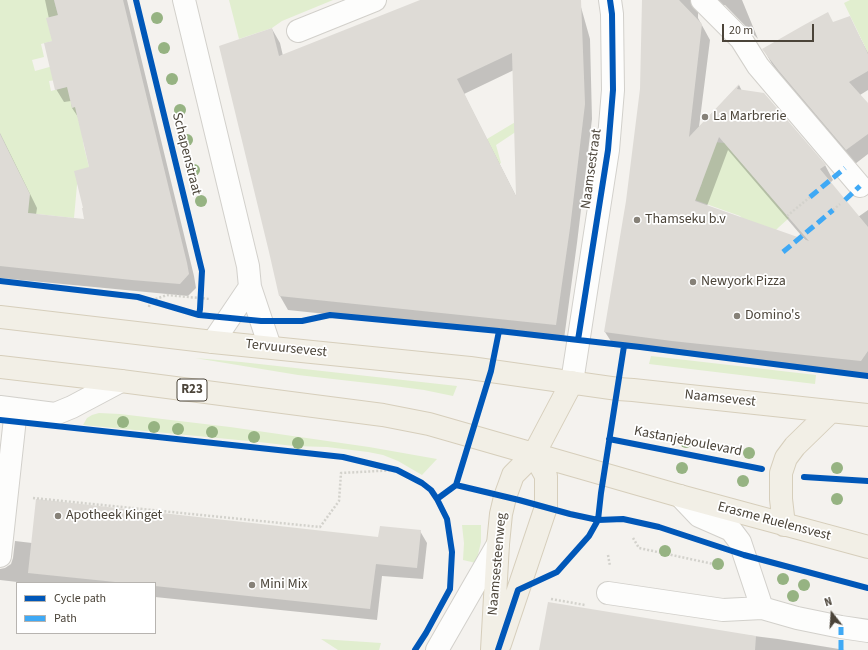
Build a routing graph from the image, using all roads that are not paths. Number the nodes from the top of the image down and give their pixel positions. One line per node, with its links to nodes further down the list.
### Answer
1 (184, 0): 7 (street)
2 (375, 0): 5 (street)
3 (610, 0): 13 (street, Naamsestraat)
4 (702, 0): 6 (street)
5 (298, 31)
6 (860, 186)
7 (250, 286): 9 (street); 10 (street)
8 (0, 317): 9 (main road, Tervuursevest)
9 (213, 342): 10 (main road, Tervuursevest)
10 (270, 347): 13 (main road, Tervuursevest)
11 (0, 366): 12 (main road, R23)
12 (121, 381): 14 (street); 17 (main road, R23)
13 (572, 382): 15 (main road, Naamsevest); 17 (main road)
14 (8, 408): 18 (street)
15 (831, 411): 16 (main road, Naamsevest); 20 (main road)
16 (867, 413)
17 (534, 454): 19 (main road, Erasme Ruelensvest); 21 (main road, Naamsesteenweg); 29 (main road, Naamsesteenweg)
18 (5, 470): 23 (street)
19 (680, 496): 20 (main road, Erasme Ruelensvest); 25 (street, Erasme Ruelensvest)
20 (784, 525): 22 (main road, Erasme Ruelensvest)
21 (498, 544): 27 (street); 28 (main road, Naamsesteenweg)
22 (868, 547)
23 (0, 556)
24 (608, 592): 25 (street)
25 (762, 608): 26 (street)
26 (868, 631)
27 (437, 650)
28 (492, 650)
29 (498, 650)

